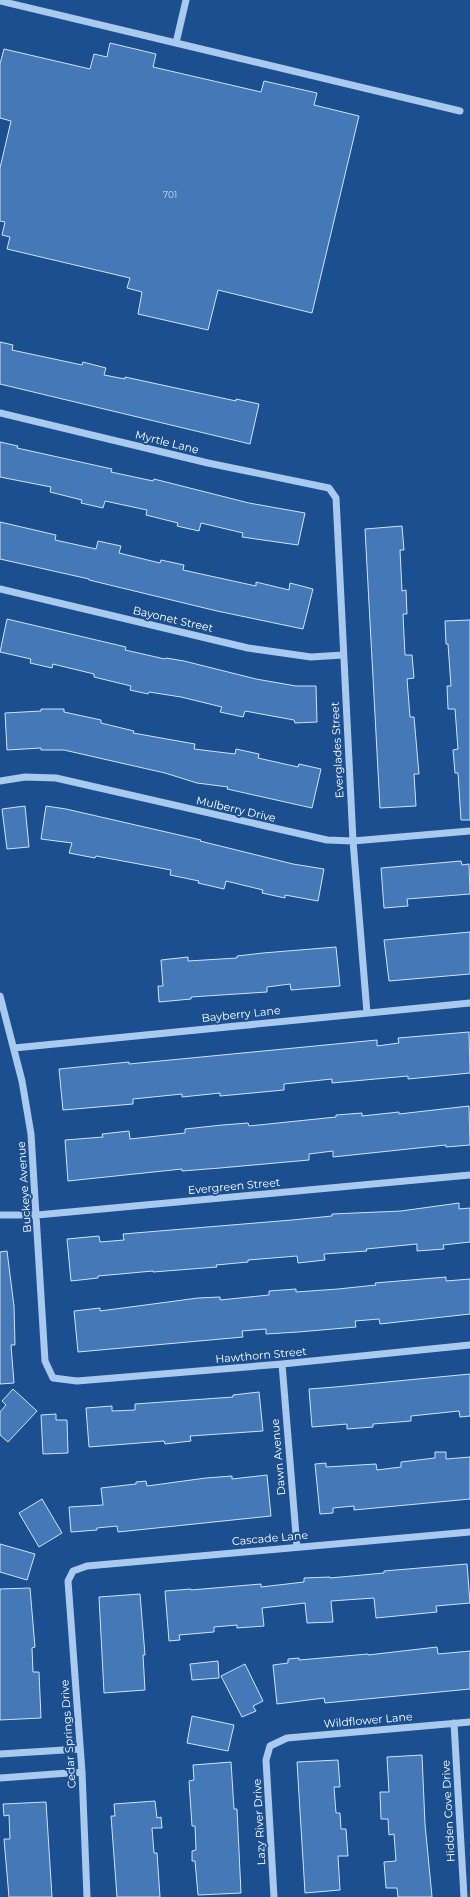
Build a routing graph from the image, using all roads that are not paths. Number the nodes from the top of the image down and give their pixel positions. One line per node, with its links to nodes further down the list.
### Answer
1 (186, 0): 3 (street)
2 (0, 1): 3 (street)
3 (176, 43): 4 (street)
4 (460, 111)
5 (0, 413): 6 (street, Myrtle Lane)
6 (330, 488): 8 (street, Everglades Street)
7 (0, 589): 8 (street, Bayonet Street)
8 (343, 655): 11 (street, Everglades Street)
9 (0, 781): 11 (street, Mulberry Drive)
10 (470, 831): 11 (street, Mulberry Drive)
11 (353, 841): 14 (street, Everglades Street)
12 (0, 996): 15 (street, Buckeye Avenue)
13 (470, 1003): 14 (street, Bayberry Lane)
14 (367, 1013): 15 (street, Bayberry Lane)
15 (14, 1048): 17 (street, Buckeye Avenue)
16 (470, 1175): 17 (street, Evergreen Street)
17 (37, 1215): 18 (street, Evergreen Street); 21 (street, Buckeye Avenue)
18 (0, 1216)
19 (470, 1345): 20 (street, Hawthorn Street)
20 (282, 1364): 21 (street, Hawthorn Street); 23 (street, Dawn Avenue)
21 (53, 1378)
22 (470, 1532): 23 (street, Cascade Lane)
23 (297, 1547): 24 (street, Cascade Lane)
24 (73, 1571): 28 (street, Cedar Springs Drive)
25 (470, 1722): 26 (street, Wildflower Lane)
26 (454, 1723): 27 (street, Wildflower Lane); 34 (street, Hidden Cove Drive)
27 (270, 1746): 33 (street, Lazy River Drive)
28 (80, 1749): 29 (street); 30 (street, Cedar Springs Drive)
29 (0, 1754)
30 (82, 1772): 31 (street); 32 (street, Cedar Springs Drive)
31 (0, 1778)
32 (87, 1897)
33 (274, 1897)
34 (464, 1897)

